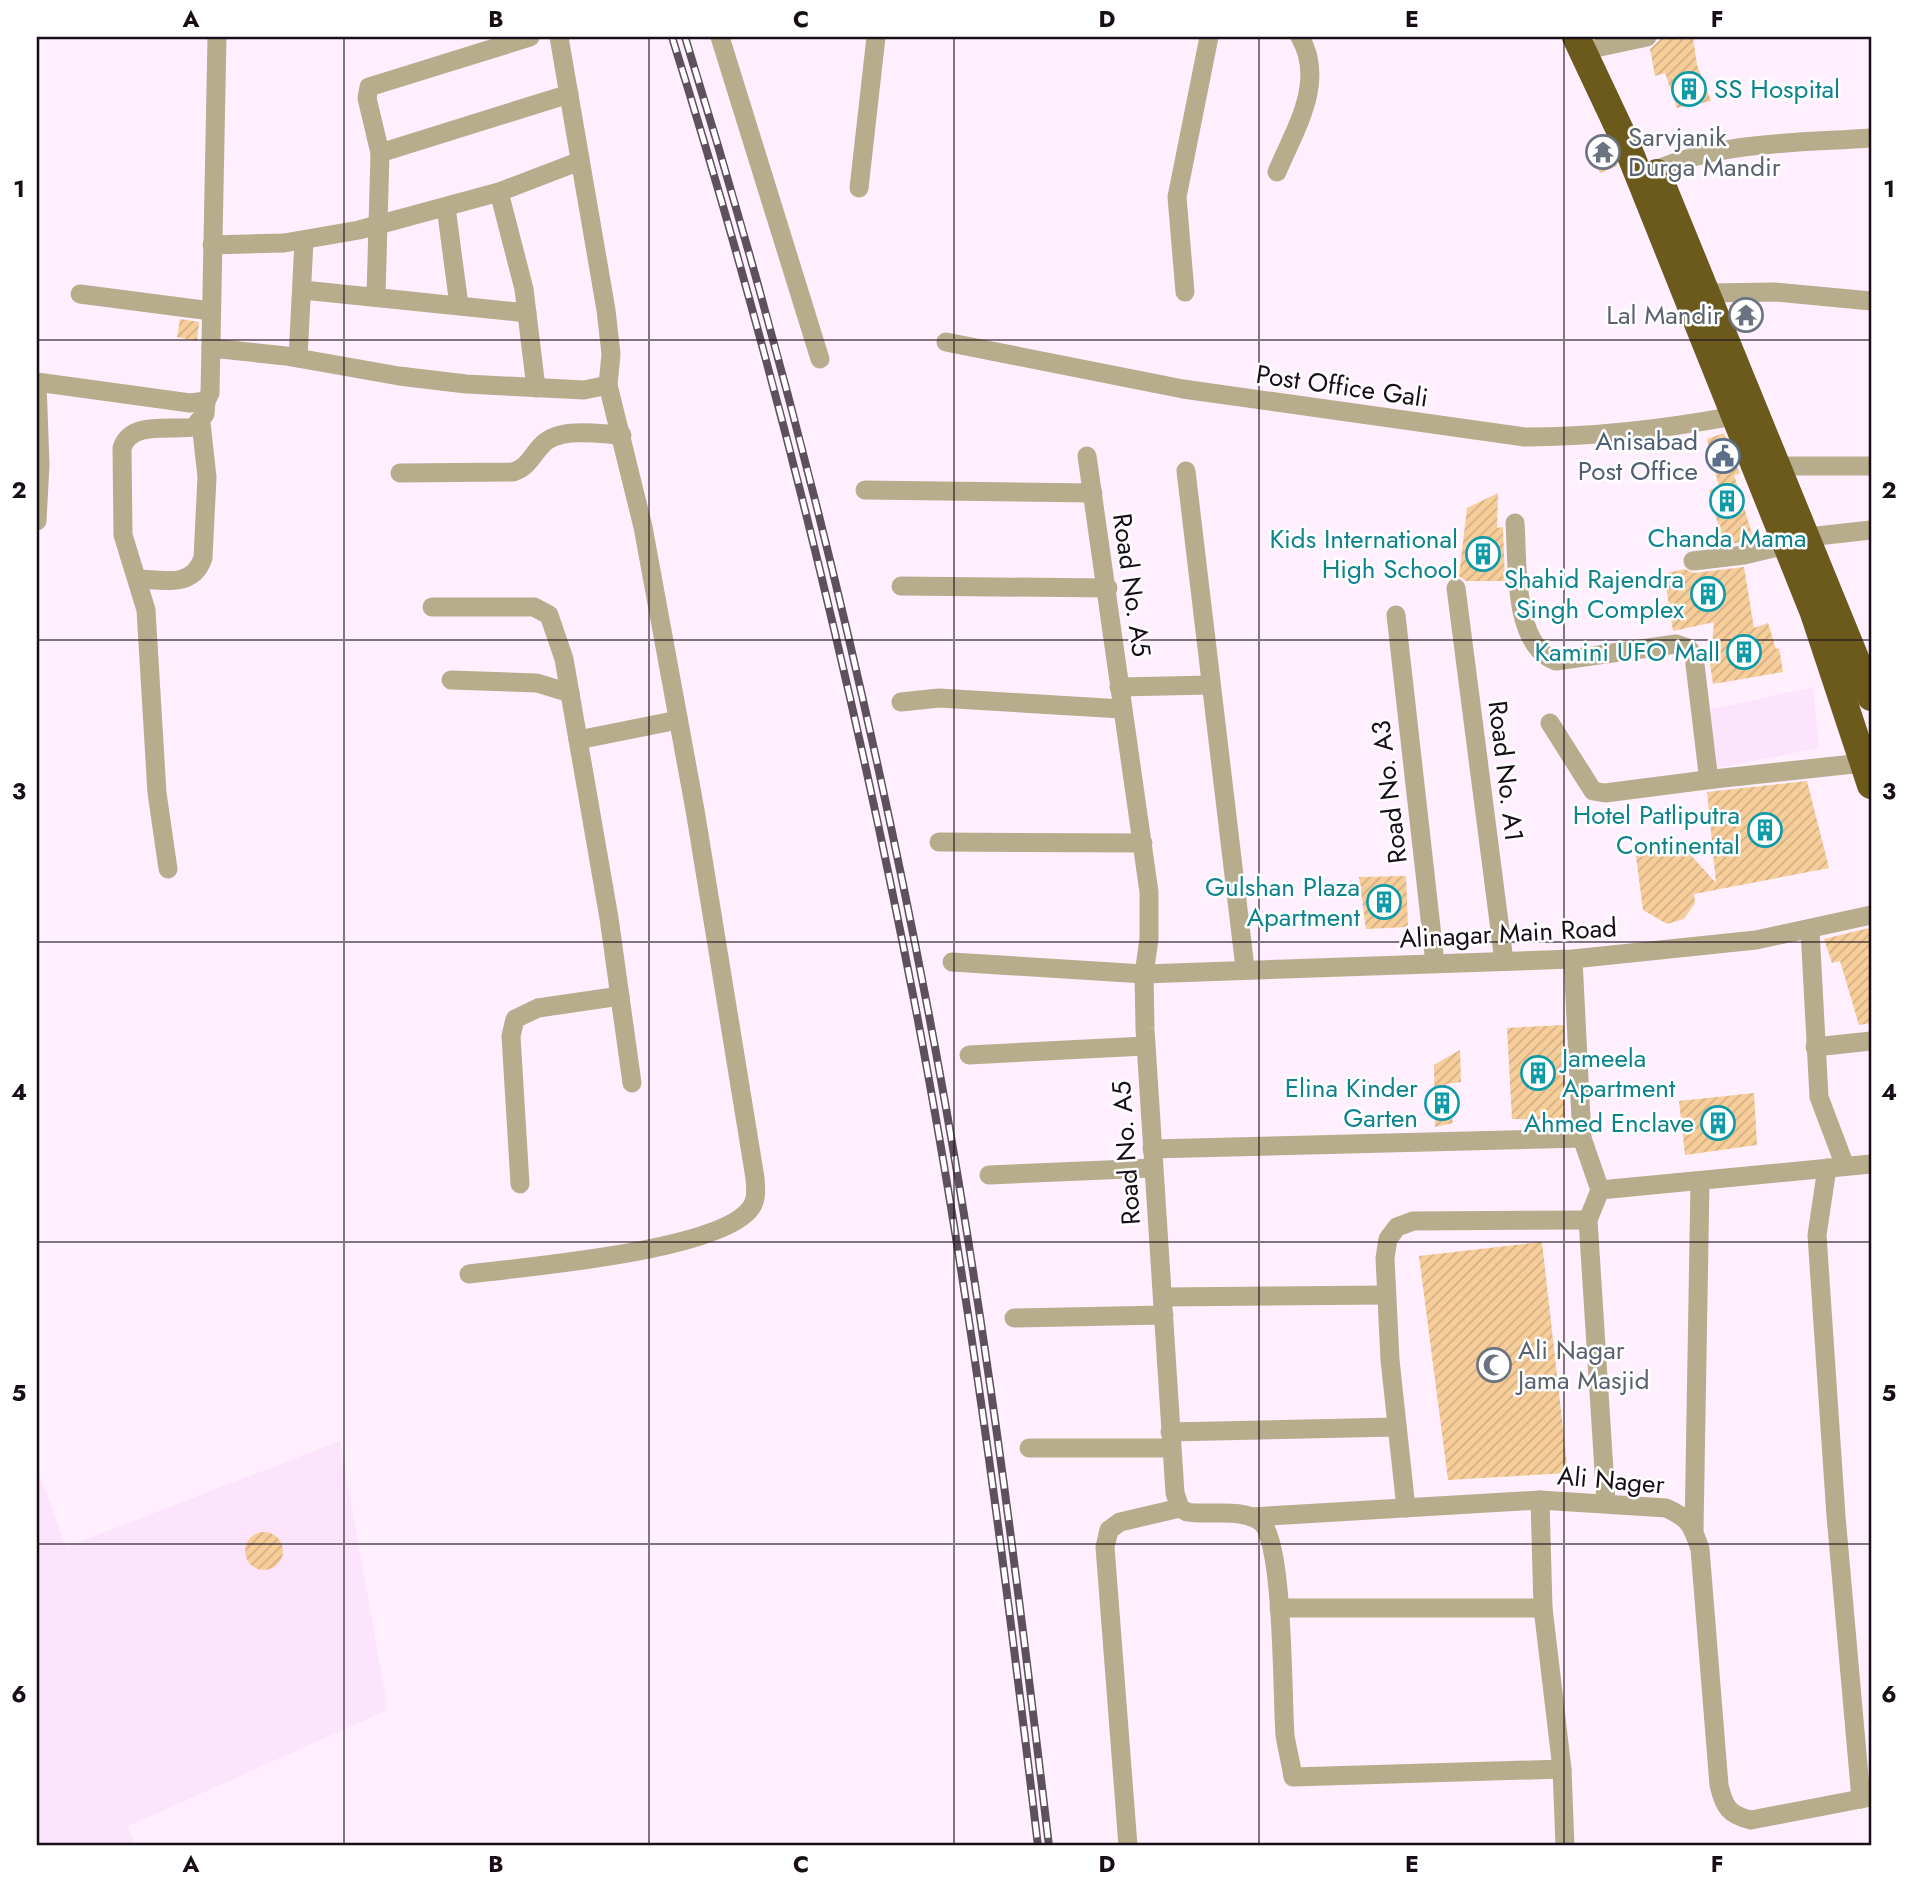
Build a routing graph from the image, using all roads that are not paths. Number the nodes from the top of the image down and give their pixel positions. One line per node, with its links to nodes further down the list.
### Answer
1 (217, 37): 21 (street)
2 (530, 37): 12 (street)
3 (559, 37): 10 (street)
4 (720, 37): 34 (street)
5 (876, 37): 16 (street)
6 (1209, 37): 23 (street)
7 (1300, 37): 15 (street)
8 (1647, 37): 9 (street)
9 (1591, 40): 14 (highway); 39 (highway)
10 (569, 94): 12 (street); 13 (street)
11 (1871, 138): 14 (street)
12 (380, 153): 19 (street)
13 (580, 161): 17 (street); 36 (street)
14 (1656, 170): 24 (highway)
15 (1277, 173)
16 (859, 188)
17 (499, 192): 18 (street); 30 (street)
18 (446, 207): 19 (street); 28 (street)
19 (378, 225): 20 (street); 26 (street)
20 (304, 241): 21 (street); 22 (street)
21 (212, 245): 29 (street)
22 (303, 290): 26 (street); 33 (street)
23 (1185, 292)
24 (1708, 293): 27 (street); 43 (highway)
25 (80, 294): 29 (street)
26 (376, 296): 28 (street)
27 (1871, 301)
28 (459, 305): 30 (street)
29 (211, 311): 32 (street)
30 (527, 313): 37 (street)
31 (946, 342): 39 (street, Post Office Gali)
32 (211, 348): 33 (street); 38 (street)
33 (298, 358): 37 (street)
34 (820, 359)
35 (37, 382): 38 (street); 49 (street)
36 (608, 385): 37 (street); 41 (street)
37 (536, 388)
38 (206, 401): 40 (street)
39 (1734, 415): 52 (highway)
40 (201, 423): 54 (street); 54 (street)
41 (622, 435): 46 (street); 67 (street)
42 (1087, 456): 48 (street, Road No. A5)
43 (1779, 466): 44 (street); 52 (highway)
44 (1871, 466)
45 (1186, 471): 61 (street)
46 (400, 473)
47 (865, 490): 48 (street)
48 (1093, 493): 56 (street, Road No. A5)
49 (37, 522)
50 (1515, 523): 71 (street)
51 (1871, 530): 52 (street)
52 (1797, 541): 53 (street); 64 (highway); 70 (highway)
53 (1693, 561)
54 (138, 579): 74 (street)
55 (901, 586): 56 (street)
56 (1108, 588): 62 (street, Road No. A5)
57 (1456, 588): 78 (street, Road No. A1)
58 (432, 607): 63 (street)
59 (1396, 615): 80 (street, Road No. A3)
60 (451, 680): 63 (street)
61 (1211, 685): 62 (street); 81 (street)
62 (1119, 687): 66 (street, Road No. A5)
63 (570, 693): 69 (street)
64 (1871, 697)
65 (901, 702): 66 (street)
66 (1122, 709): 73 (street, Road No. A5)
67 (678, 720): 69 (street); 98 (street)
68 (1550, 723): 71 (street)
69 (578, 740): 83 (street)
70 (1867, 774): 71 (street)
71 (1714, 779)
72 (939, 842): 73 (street)
73 (1143, 843): 82 (street, Road No. A5)
74 (168, 869)
75 (1871, 915): 76 (street, Alinagar Main Road)
76 (1810, 930): 77 (street, Alinagar Main Road); 86 (street)
77 (1573, 959): 78 (street, Alinagar Main Road); 89 (street)
78 (1504, 961): 80 (street, Alinagar Main Road)
79 (952, 962): 82 (street, Alinagar Main Road)
80 (1435, 963): 81 (street, Alinagar Main Road)
81 (1245, 968): 82 (street, Alinagar Main Road)
82 (1144, 974): 85 (street, Road No. A5)
83 (620, 996): 88 (street); 95 (street)
84 (1871, 1041): 86 (street)
85 (1145, 1045): 87 (street); 90 (street, Road No. A5)
86 (1815, 1047): 92 (street)
87 (969, 1055)
88 (632, 1083)
89 (1582, 1138): 90 (street); 96 (street)
90 (1153, 1158): 93 (street); 100 (street, Road No. A5)
91 (1871, 1164): 92 (street)
92 (1836, 1167): 94 (street); 114 (street)
93 (989, 1175)
94 (1700, 1182): 96 (street); 110 (street)
95 (520, 1184)
96 (1600, 1190): 97 (street)
97 (1588, 1220): 99 (street); 106 (street)
98 (469, 1274)
99 (1386, 1294): 100 (street); 102 (street)
100 (1163, 1306): 101 (street); 103 (street, Road No. A5)
101 (1014, 1318)
102 (1397, 1427): 103 (street); 108 (street)
103 (1170, 1440): 104 (street); 107 (street, Road No. A5)
104 (1029, 1448)
105 (1540, 1500): 106 (street, Ali Nager); 108 (street, Ali Nager); 112 (street)
106 (1606, 1502): 110 (street, Ali Nager)
107 (1180, 1508): 109 (street); 115 (street)
108 (1406, 1508): 109 (street, Ali Nager)
109 (1251, 1517): 111 (street)
110 (1694, 1531): 114 (street)
111 (1279, 1608): 112 (street); 113 (street)
112 (1544, 1608): 113 (street)
113 (1562, 1769): 116 (street)
114 (1866, 1798)
115 (1128, 1846)
116 (1565, 1846)

